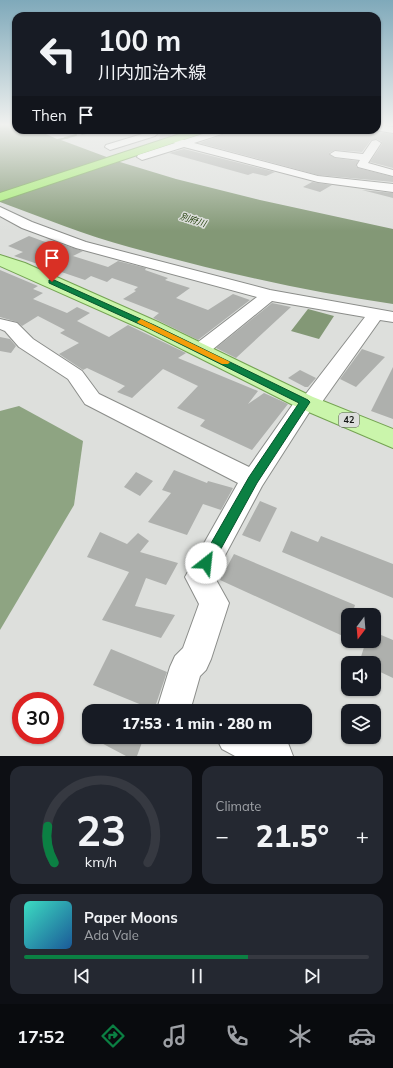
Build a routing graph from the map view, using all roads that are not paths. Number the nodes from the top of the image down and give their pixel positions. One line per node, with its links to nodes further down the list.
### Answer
1 (107, 160): 7 (highway)
2 (110, 160): 8 (highway)
3 (250, 160): 6 (street)
4 (365, 160): 5 (street)
5 (393, 173)
6 (393, 188)
7 (0, 191)
8 (0, 196)
9 (0, 211): 11 (street)
10 (0, 260): 14 (main road, 42)
11 (269, 295): 12 (street); 14 (street)
12 (384, 316): 15 (street)
13 (0, 324): 17 (street)
14 (200, 350): 15 (main road, 42)
15 (308, 403): 16 (main road, 42); 17 (street)
16 (393, 438)
17 (253, 480): 18 (street)
18 (175, 704)
19 (249, 744): 20 (street)
20 (275, 756)

